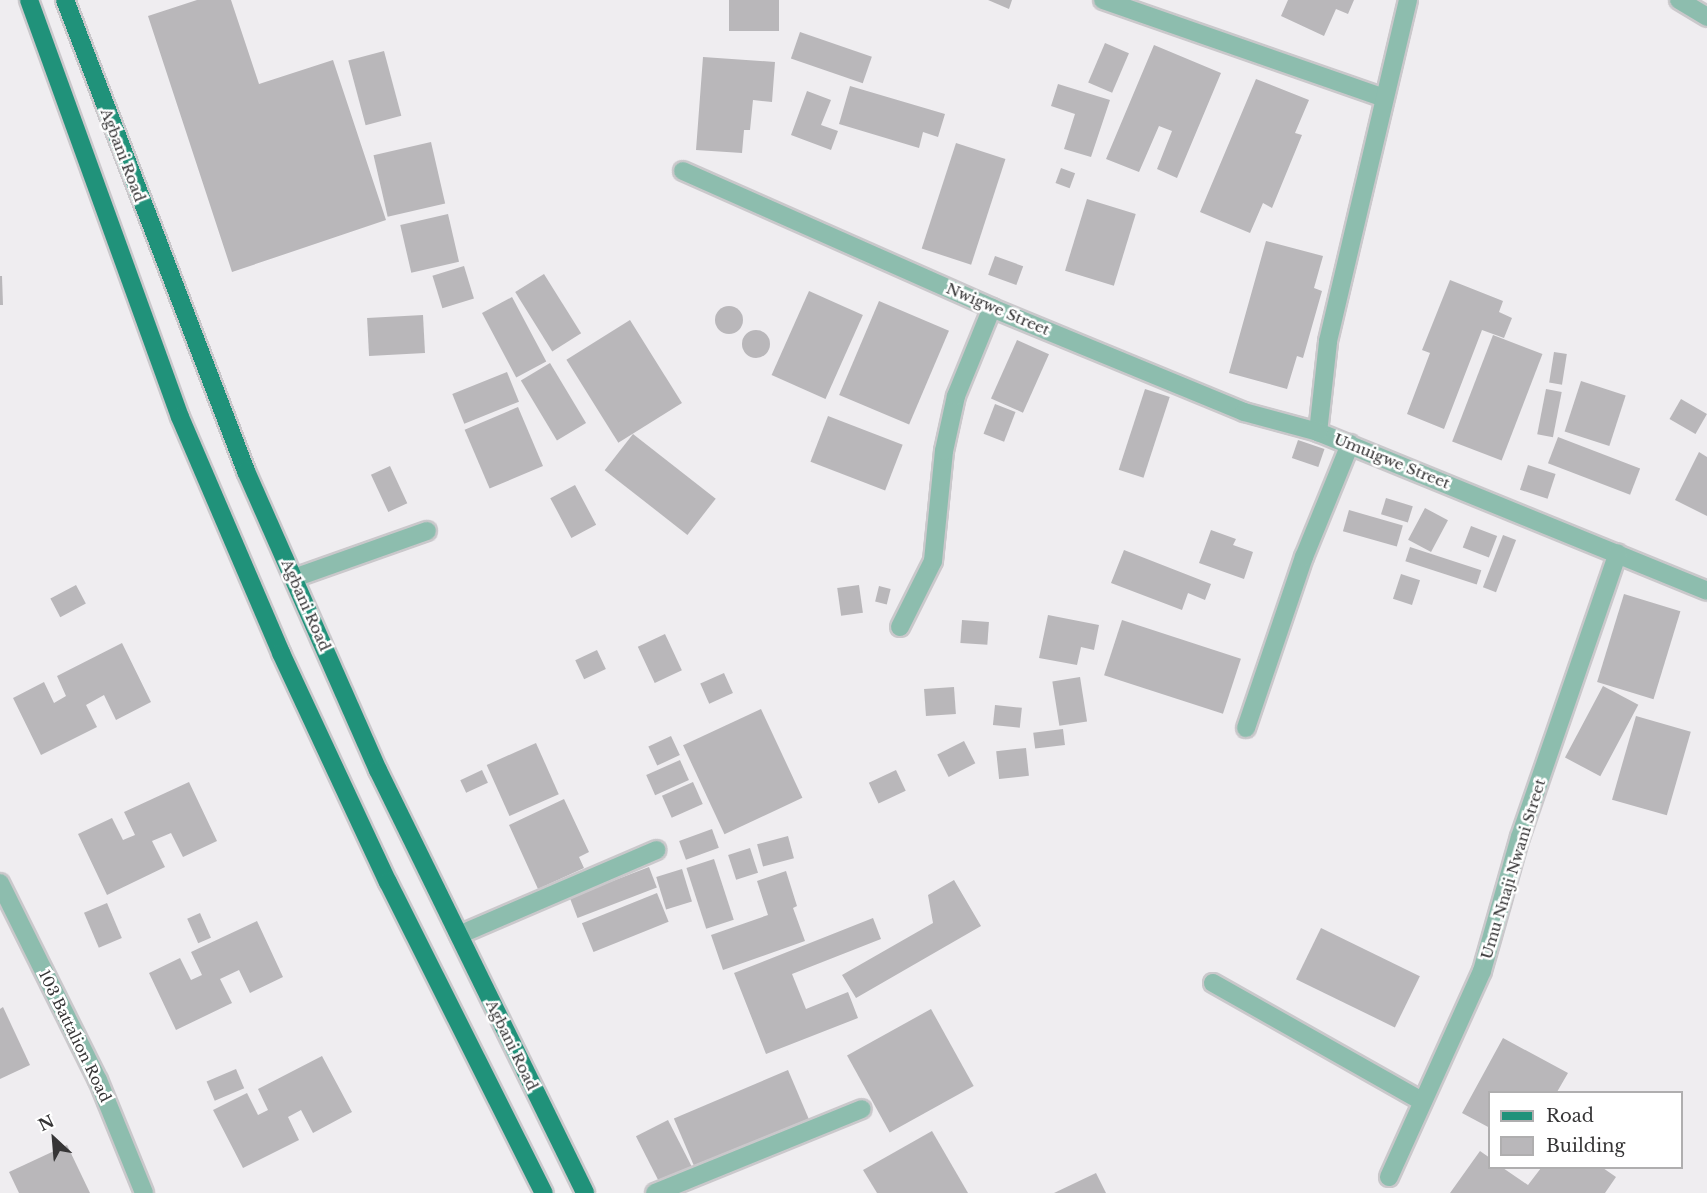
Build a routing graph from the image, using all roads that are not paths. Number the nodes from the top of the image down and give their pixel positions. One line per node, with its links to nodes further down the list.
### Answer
1 (29, 0): 26 (main road)
2 (65, 0): 14 (main road, Agbani Road)
3 (1103, 0): 7 (street)
4 (1408, 0): 7 (street, Umuigwe Street)
5 (1679, 0): 6 (street)
6 (1707, 17)
7 (1382, 97): 10 (street, Umuigwe Street)
8 (683, 171): 9 (street, Nwigwe Street)
9 (992, 308): 10 (street, Nwigwe Street); 16 (street)
10 (1318, 432): 11 (street, Umuigwe Street)
11 (1350, 444): 13 (street, Umuigwe Street); 17 (street)
12 (427, 531): 14 (street)
13 (1618, 553): 15 (street, Umuigwe Street); 22 (street, Umu Nnaji Nwani Street)
14 (294, 578): 20 (main road, Agbani Road)
15 (1707, 591)
16 (900, 627)
17 (1246, 728)
18 (656, 850): 20 (street)
19 (0, 883): 25 (street, 103 Battalion Road)
20 (459, 935): 27 (main road, Agbani Road)
21 (1213, 983): 22 (street)
22 (1423, 1102): 24 (street, Umu Nnaji Nwani Street)
23 (862, 1109): 28 (street)
24 (1389, 1177)
25 (144, 1193)
26 (544, 1193)
27 (585, 1193)
28 (656, 1193)

